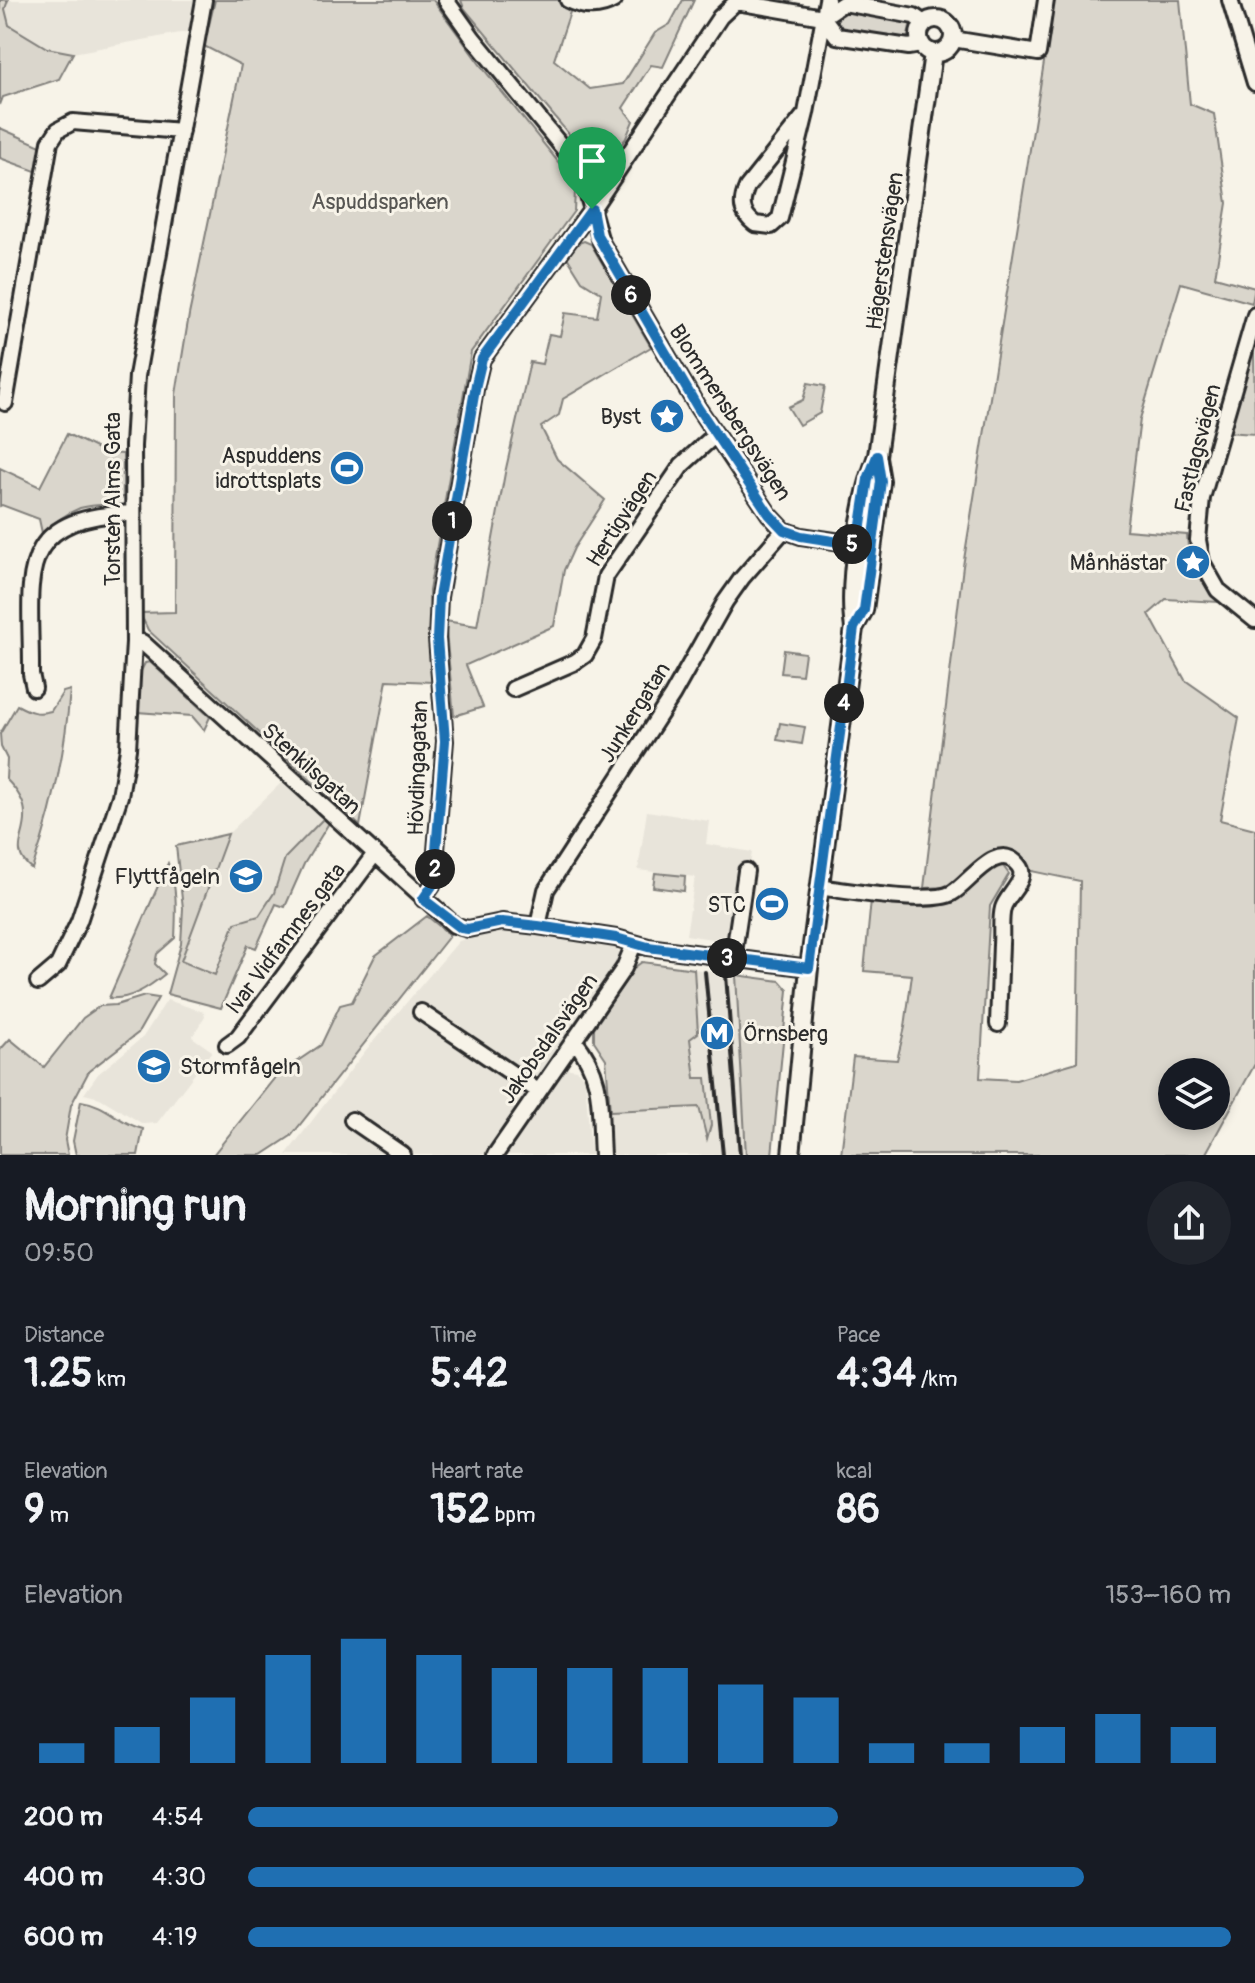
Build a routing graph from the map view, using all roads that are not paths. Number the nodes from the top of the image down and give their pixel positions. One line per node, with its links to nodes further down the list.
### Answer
1 (204, 0): 16 (street, Torsten Alms Gata)
2 (446, 0): 17 (street, Blommensbergsvägen)
3 (568, 0): 4 (street)
4 (614, 0)
5 (827, 0): 10 (street)
6 (942, 0): 11 (street, Hägerstensvägen)
7 (1046, 0): 12 (street)
8 (1230, 0): 14 (street)
9 (736, 1): 10 (street); 17 (street, Hövdingagatan)
10 (823, 17): 11 (street); 13 (street); 15 (street)
11 (931, 20): 12 (street); 13 (street, Hägerstensvägen)
12 (953, 39): 13 (street)
13 (927, 49): 23 (street, Hägerstensvägen)
14 (1255, 83)
15 (806, 113): 15 (street)
16 (181, 131): 19 (street); 21 (street, Torsten Alms Gata)
17 (592, 209): 20 (street, Blommensbergsvägen); 31 (street, Hövdingagatan)
18 (1255, 315): 24 (street, Fastlagsvägen)
19 (5, 403)
20 (715, 435): 22 (street, Blommensbergsvägen); 27 (street, Hertigvägen)
21 (133, 513): 25 (street, Torsten Alms Gata); 26 (street)
22 (784, 530): 23 (street, Blommensbergsvägen); 32 (street, Junkergatan)
23 (865, 546): 30 (street, Hägerstensvägen)
24 (1255, 620)
25 (134, 642): 28 (street, Stenkilsgatan); 36 (street, Torsten Alms Gata)
26 (34, 688)
27 (513, 689)
28 (374, 855): 31 (street, Stenkilsgatan); 40 (street, Ivar Vidfamnes gata)
29 (746, 871): 34 (street)
30 (819, 887): 35 (street, Hägerstensvägen); 38 (street)
31 (423, 899): 32 (street, Stenkilsgatan)
32 (538, 926): 33 (street)
33 (634, 944): 34 (street); 39 (street, Jakobsdalsvägen)
34 (733, 959): 35 (street)
35 (809, 968): 46 (street, Hägerstensvägen)
36 (38, 982)
37 (421, 1012): 41 (street)
38 (998, 1024)
39 (574, 1040): 41 (street, Jakobsdalsvägen); 45 (street)
40 (227, 1045)
41 (538, 1091): 44 (street, Jakobsdalsvägen)
42 (352, 1120): 43 (street)
43 (403, 1155)
44 (495, 1155)
45 (602, 1155)
46 (791, 1155)

